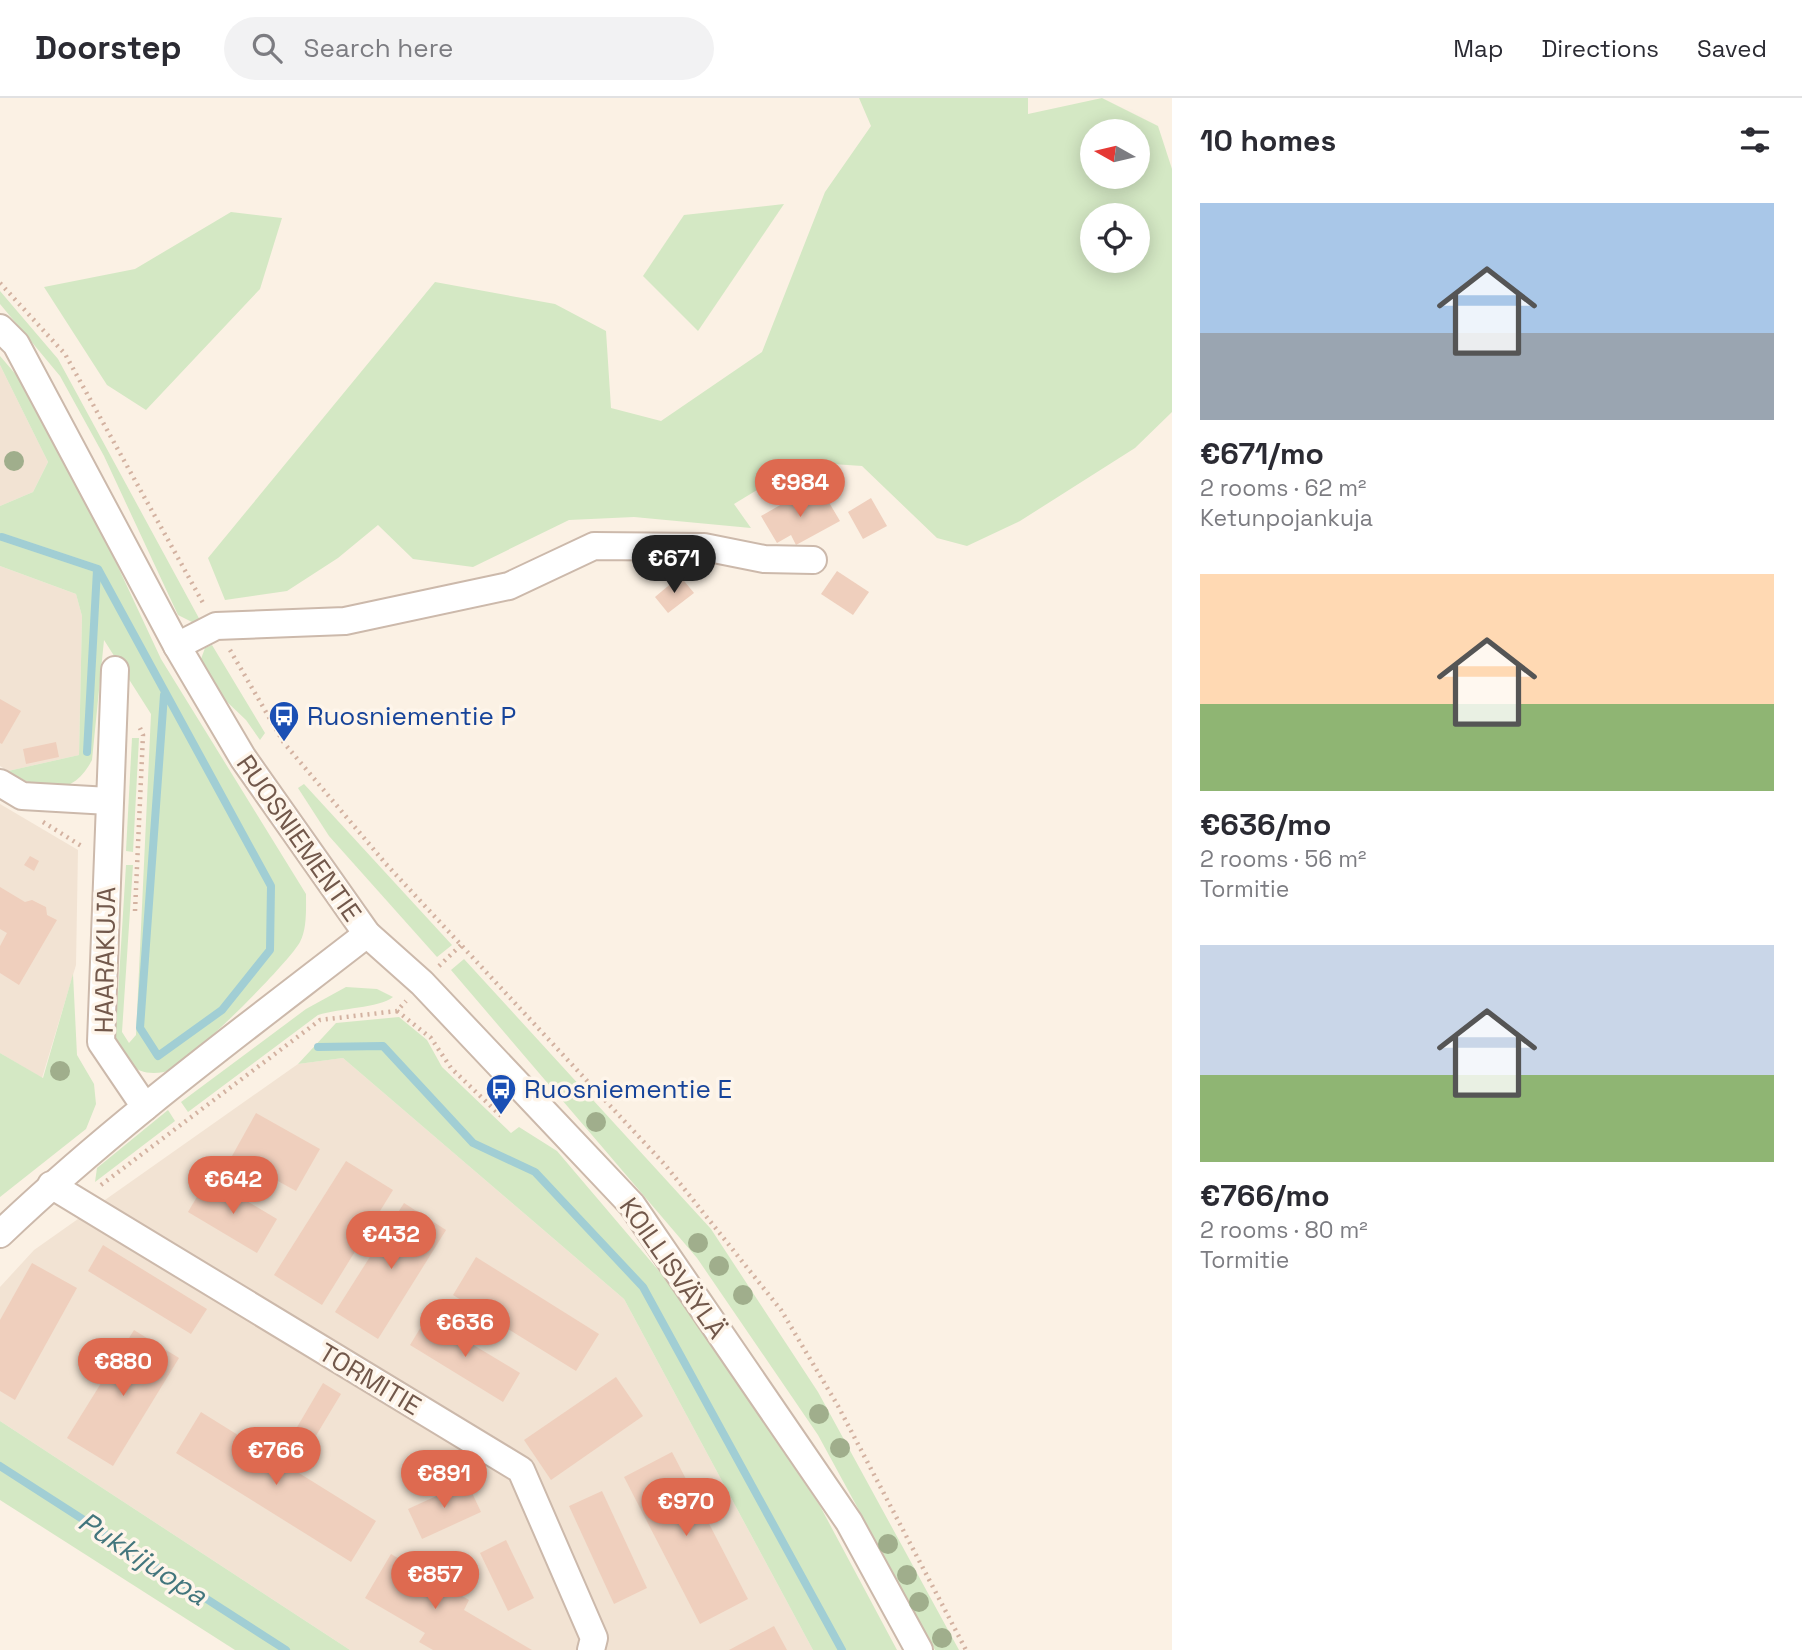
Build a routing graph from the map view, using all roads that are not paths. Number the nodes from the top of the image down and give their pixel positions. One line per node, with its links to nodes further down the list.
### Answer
1 (0, 328): 3 (street, RUOSNIEMENTIE)
2 (813, 560): 3 (street)
3 (177, 646): 7 (street, RUOSNIEMENTIE)
4 (116, 670): 6 (street, HAARAKUJA)
5 (0, 783): 6 (street)
6 (109, 801): 8 (street, HAARAKUJA)
7 (367, 934): 8 (street, RUOSNIEMENTIE); 12 (street, KOILLISVÄYLÄ)
8 (145, 1107): 9 (street, RUOSNIEMENTIE)
9 (51, 1185): 10 (street, RUOSNIEMENTIE); 11 (street, TORMITIE)
10 (0, 1234)
11 (591, 1650)
12 (919, 1650)

